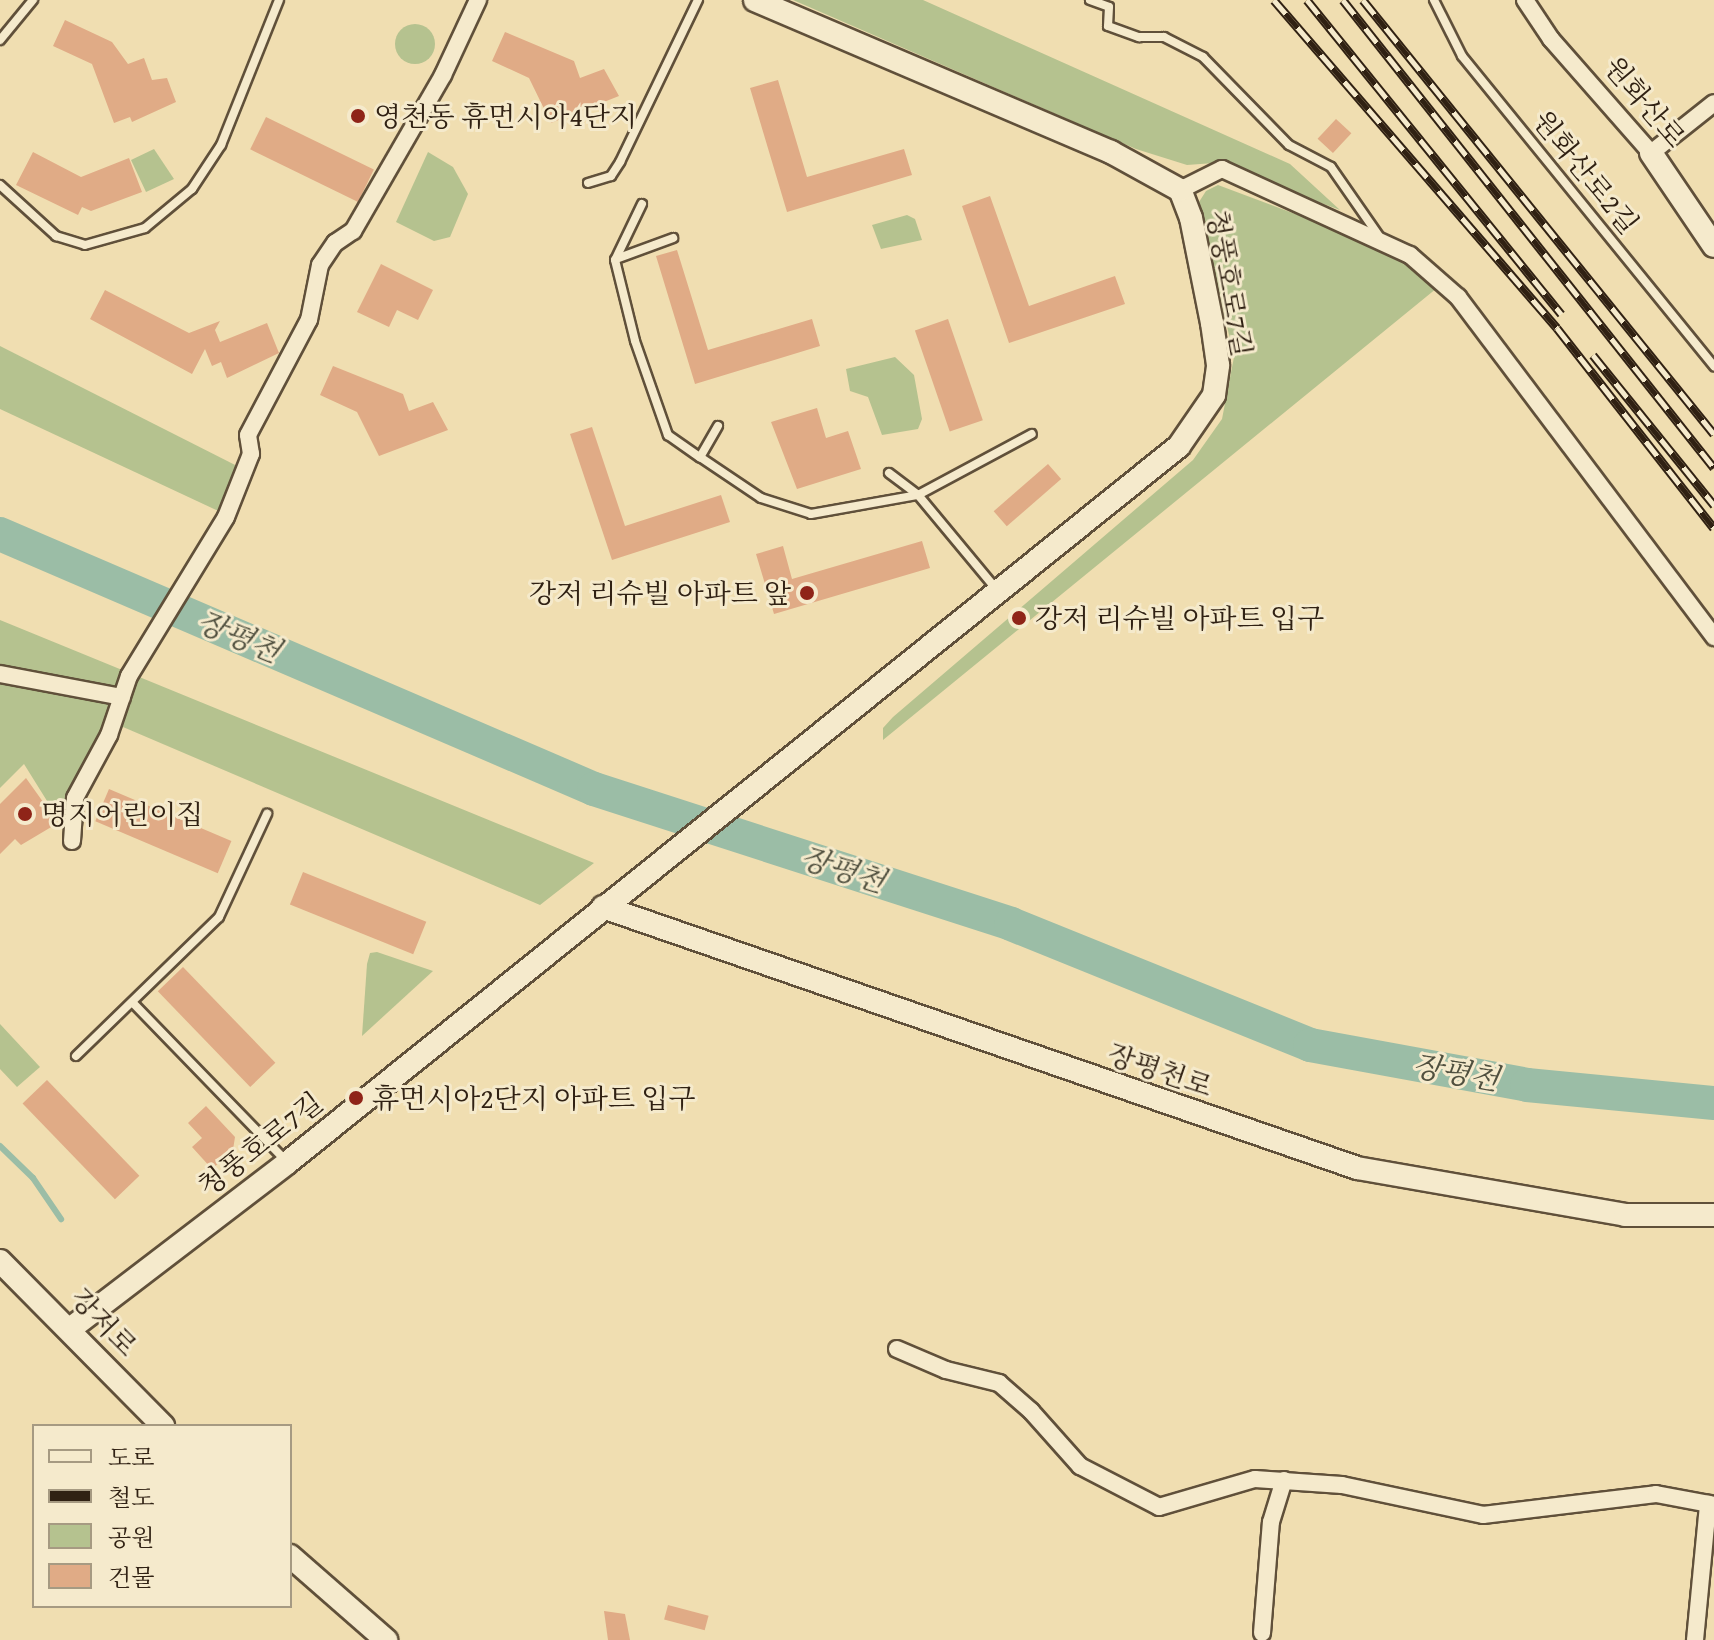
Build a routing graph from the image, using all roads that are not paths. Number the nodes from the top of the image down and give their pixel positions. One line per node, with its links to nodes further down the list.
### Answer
1 (33, 0): 9 (lane)
2 (279, 0): 13 (lane)
3 (478, 0): 29 (street)
4 (698, 0): 12 (lane)
5 (755, 0): 14 (street, 청풍호로7길)
6 (1090, 0): 16 (lane)
7 (1434, 0): 20 (lane, 원화산로2길)
8 (1525, 0): 11 (street, 원화산로)
9 (0, 40)
10 (1714, 103): 11 (street)
11 (1651, 153): 18 (street, 원화산로)
12 (588, 183)
13 (0, 185)
14 (1180, 190): 16 (street); 26 (street, 청풍호로7길)
15 (642, 204): 19 (lane)
16 (1379, 236): 27 (street)
17 (673, 238): 19 (lane)
18 (1714, 246)
19 (615, 260): 23 (lane)
20 (1714, 366)
21 (718, 426): 23 (lane)
22 (1032, 434): 25 (lane)
23 (700, 457): 25 (lane)
24 (889, 473): 25 (lane)
25 (918, 495): 26 (lane)
26 (997, 591): 32 (street, 청풍호로7길)
27 (1714, 637)
28 (0, 674): 29 (street)
29 (122, 697): 31 (street)
30 (267, 814): 33 (lane)
31 (72, 841)
32 (603, 907): 35 (street, 청풍호로7길); 36 (street, 장평천로)
33 (134, 1004): 34 (lane); 35 (lane)
34 (76, 1056)
35 (287, 1163): 38 (street, 청풍호로7길)
36 (1714, 1215)
37 (0, 1261): 38 (street, 강저로)
38 (70, 1329): 40 (street, 강저로)
39 (897, 1349): 41 (street)
40 (161, 1424)
41 (1284, 1480): 42 (street); 44 (street)
42 (1711, 1504): 46 (street)
43 (292, 1558): 45 (street)
44 (1262, 1633)
45 (386, 1640)
46 (1695, 1640)

